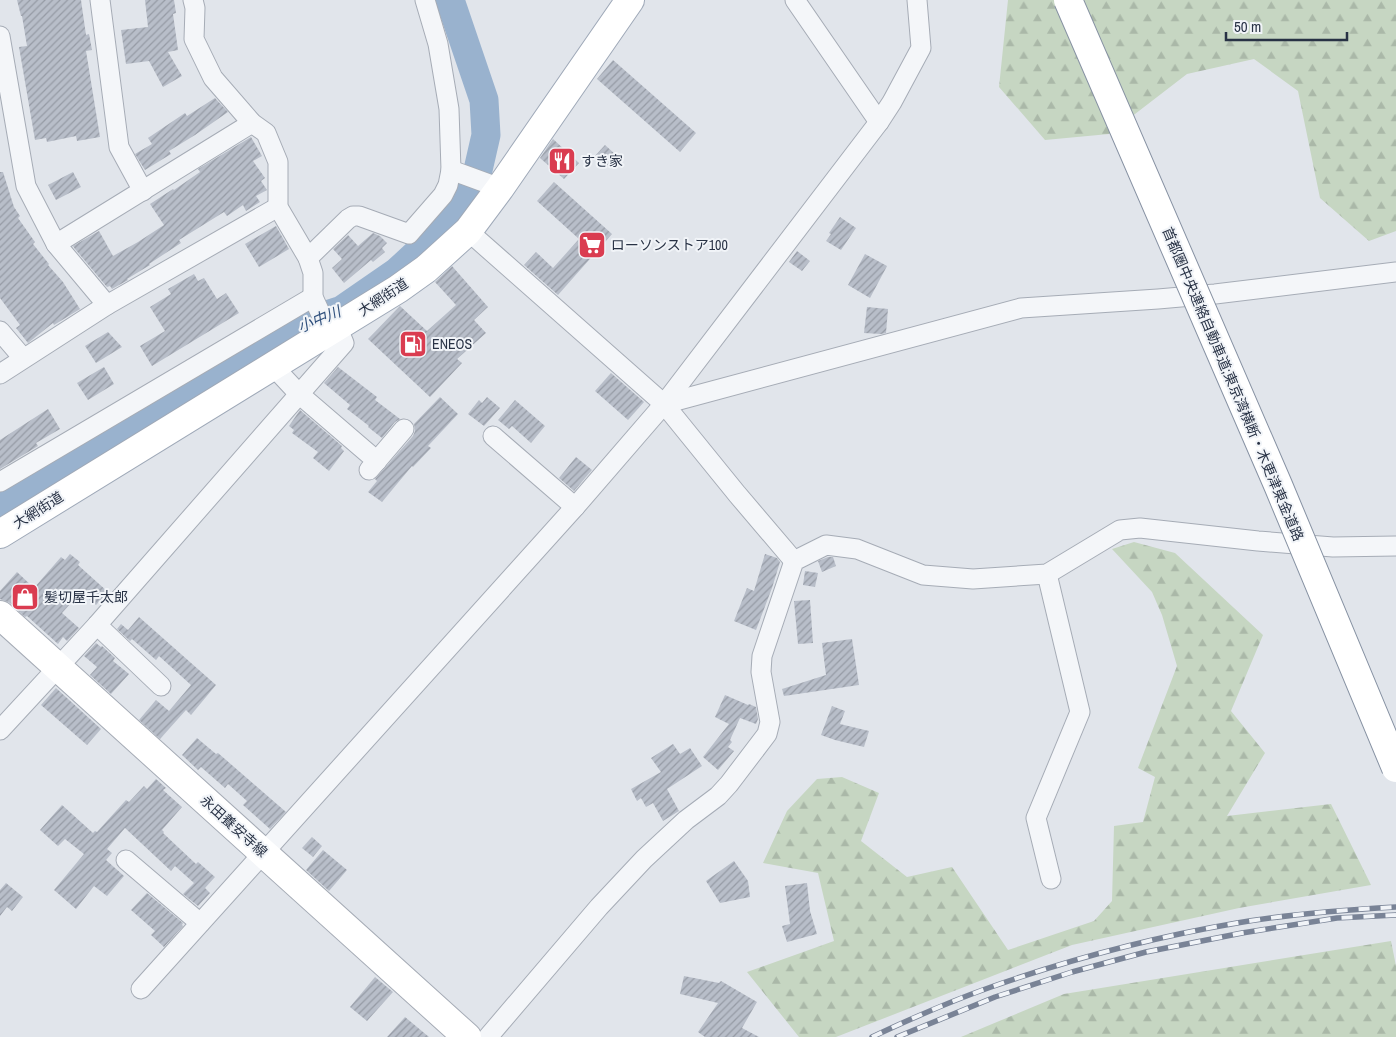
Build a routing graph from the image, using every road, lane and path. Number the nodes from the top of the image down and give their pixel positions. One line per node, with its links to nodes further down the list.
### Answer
1 (100, 0): 14 (street)
2 (193, 0): 11 (street)
3 (425, 0): 12 (street)
4 (630, 0): 13 (main road, 大網街道)
5 (795, 0): 10 (street)
6 (917, 0): 10 (street)
7 (1068, 0): 42 (main road, 首都圏中央連絡自動車道;東京湾横断・木更津東金道路, bridge)
8 (0, 36): 9 (street)
9 (7, 117): 17 (street)
10 (879, 122): 28 (street)
11 (252, 123): 14 (street); 15 (street)
12 (451, 170): 13 (street); 18 (street)
13 (500, 188): 16 (main road, 大網街道)
14 (143, 191): 17 (street)
15 (278, 207): 18 (street); 21 (street)
16 (468, 231): 22 (main road, 大網街道); 28 (street)
17 (56, 244): 21 (street)
18 (308, 258): 20 (street)
19 (1396, 272): 28 (street)
20 (312, 297): 22 (street); 31 (street)
21 (107, 305): 24 (street)
22 (333, 329): 25 (main road, 大網街道); 27 (street)
23 (0, 331): 24 (street)
24 (23, 358): 26 (street)
25 (273, 366): 27 (street); 33 (main road, 大網街道)
26 (0, 374)
27 (299, 394): 29 (street); 38 (street)
28 (664, 404): 32 (street); 35 (street)
29 (404, 429)
30 (493, 436): 32 (street)
31 (0, 482)
32 (575, 507): 43 (street)
33 (0, 534)
34 (1396, 546): 36 (street)
35 (794, 561): 36 (street); 49 (street)
36 (1047, 574): 45 (street)
37 (0, 615): 39 (main road, 永田養安寺線)
38 (97, 625): 39 (street); 40 (street)
39 (58, 666): 41 (street); 43 (main road, 永田養安寺線)
40 (161, 686)
41 (0, 730)
42 (1396, 768)
43 (263, 852): 46 (street); 48 (main road, 永田養安寺線)
44 (126, 860): 46 (street)
45 (1051, 879)
46 (200, 923): 47 (street)
47 (141, 989)
48 (467, 1037)
49 (488, 1037)

